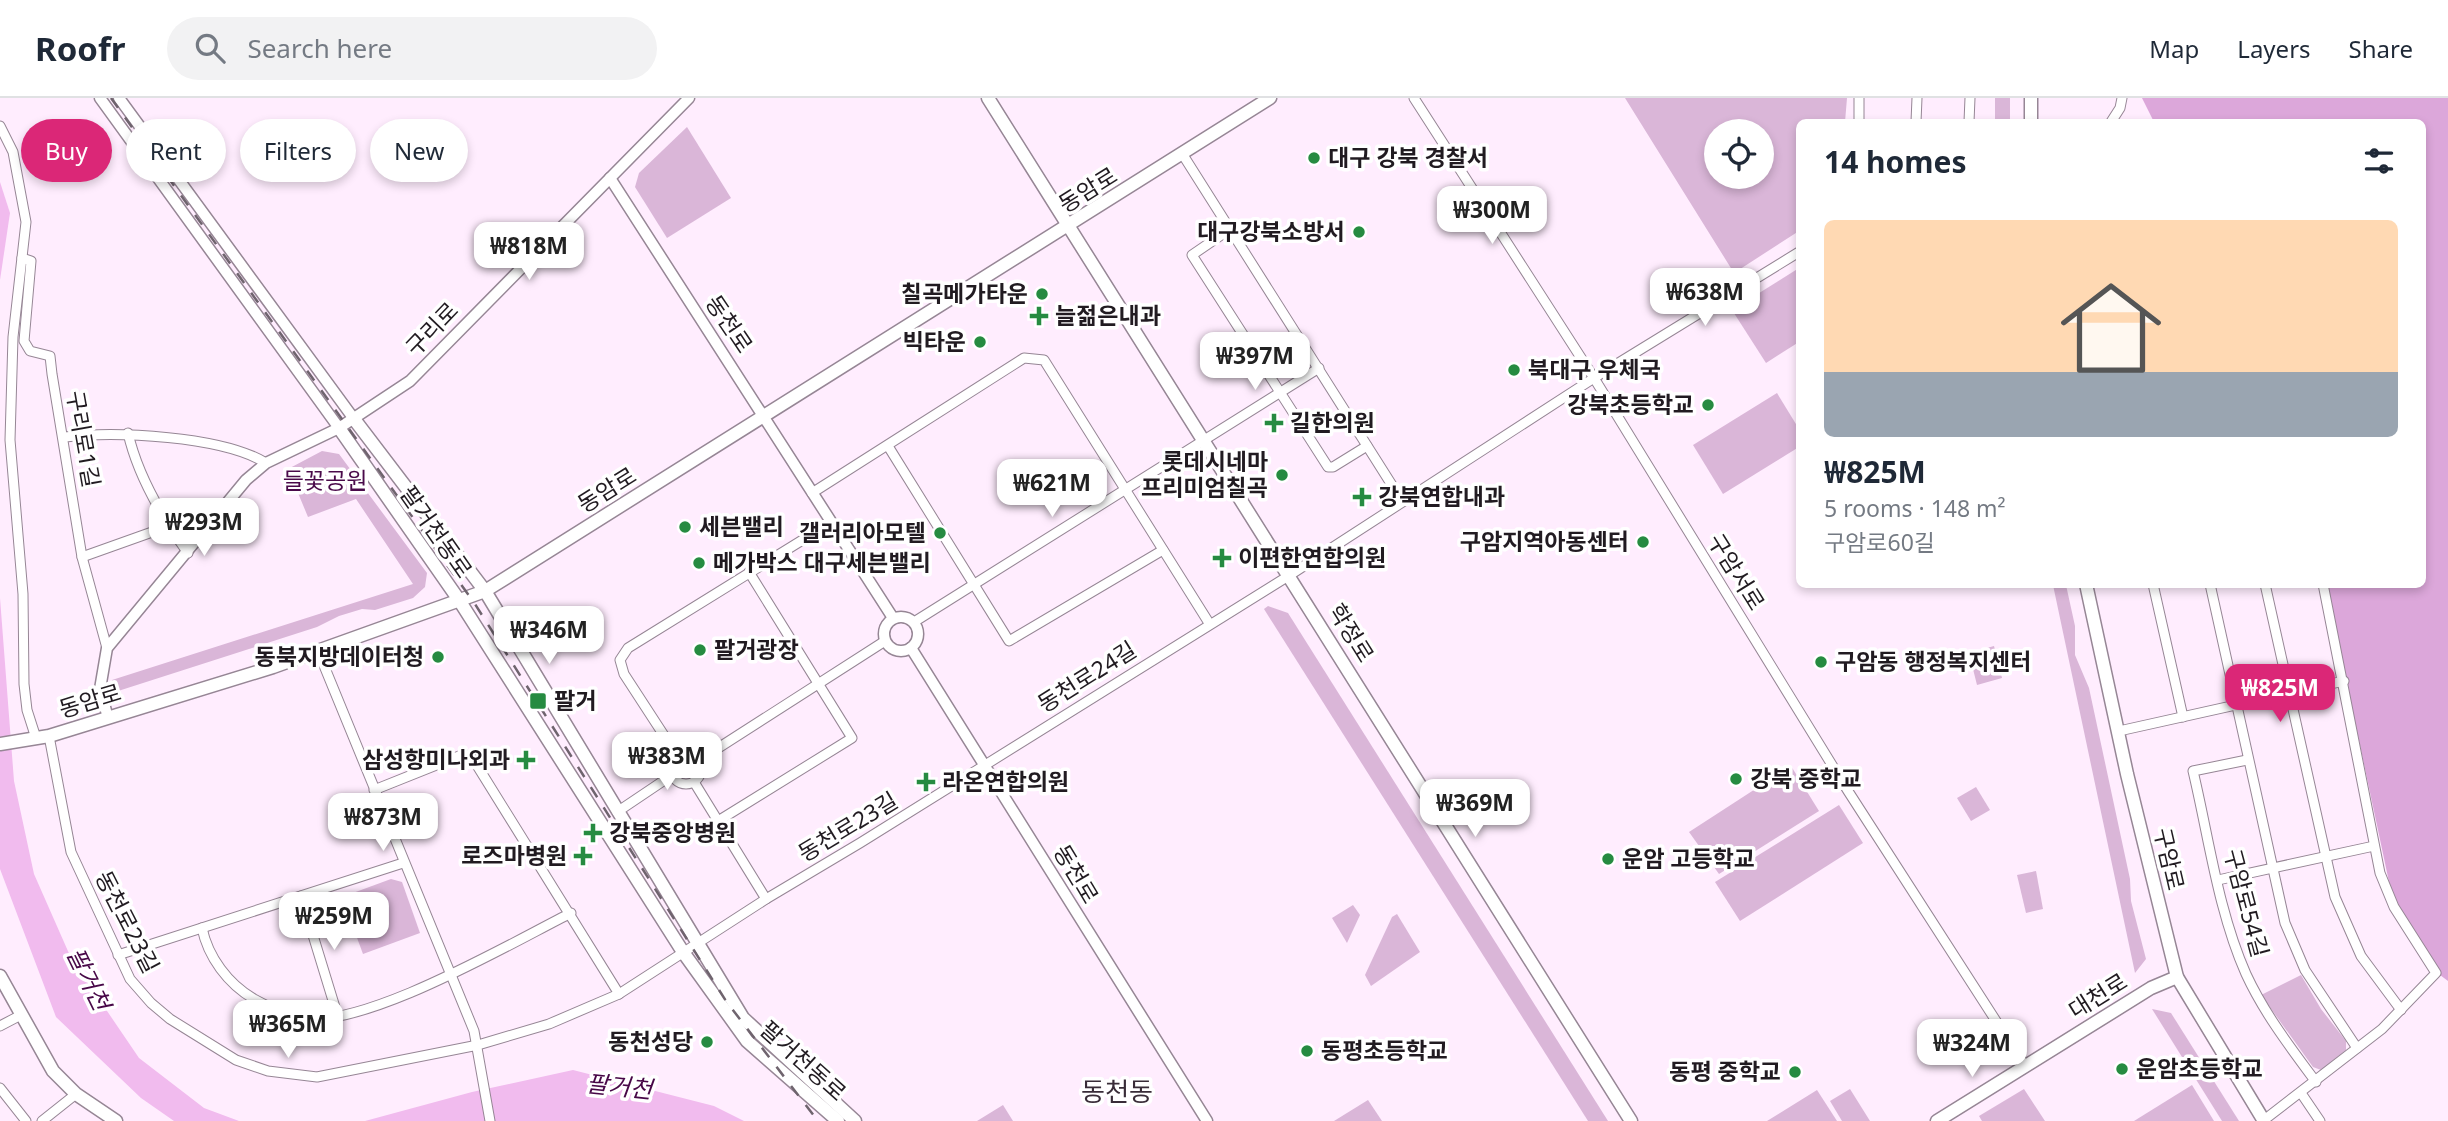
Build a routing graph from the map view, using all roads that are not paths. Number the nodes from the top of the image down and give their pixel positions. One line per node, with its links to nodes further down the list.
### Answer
1 (100, 98): 29 (street, 팔거천동로)
2 (119, 98): 28 (street, 팔거천동로)
3 (689, 98): 19 (street, 구리로)
4 (988, 98): 20 (main road, 학정로)
5 (1270, 98): 18 (main road, 동암로)
6 (1414, 98): 25 (street, 구암서로)
7 (1859, 98): 12 (street)
8 (1917, 98): 13 (street)
9 (1970, 98): 14 (street)
10 (2031, 98): 15 (main road)
11 (2122, 98): 16 (street)
12 (1859, 119)
13 (1916, 119)
14 (1969, 119)
15 (2031, 119)
16 (2112, 119)
17 (0, 126): 23 (street, 동천로23길)
18 (1183, 155): 20 (main road, 동암로); 21 (street)
19 (611, 178): 27 (street, 동천로); 28 (street, 구리로)
20 (1068, 226): 27 (main road, 동암로); 32 (main road, 학정로)
21 (1230, 229): 24 (street); 26 (street)
22 (1796, 254): 25 (street, 동천로24길)
23 (22, 258): 31 (street, 구리로1길); 68 (street, 동천로23길)
24 (1319, 368): 26 (street); 34 (street)
25 (1594, 379): 38 (street, 동천로24길); 101 (street, 구암서로)
26 (1279, 394): 32 (street); 34 (street)
27 (765, 416): 37 (street, 동천로); 52 (main road, 동암로)
28 (354, 419): 29 (street, 구리로); 52 (main road, 팔거천동로)
29 (339, 428): 35 (street, 구리로); 53 (main road, 팔거천동로)
30 (128, 433): 31 (street); 35 (street); 40 (street)
31 (65, 437): 43 (street, 구리로1길)
32 (1206, 441): 36 (street); 45 (main road, 학정로)
33 (888, 446): 36 (street); 37 (street); 46 (street)
34 (1367, 446): 38 (street)
35 (266, 463): 42 (street, 구리로)
36 (1126, 491): 41 (street); 46 (street)
37 (812, 493): 39 (street, 동천로)
38 (1402, 501): 45 (street, 동천로24길)
39 (830, 523): 44 (street); 54 (street, 동천로)
40 (169, 526): 42 (street); 43 (street)
41 (1163, 550): 46 (street); 56 (street)
42 (188, 554): 58 (street, 구리로)
43 (82, 557): 58 (street, 구리로1길)
44 (749, 572): 62 (street); 70 (street)
45 (1290, 575): 56 (street, 동천로24길); 113 (main road, 학정로)
46 (974, 585): 55 (street)
47 (2087, 588): 67 (main road, 구암로)
48 (2154, 588): 65 (street)
49 (2211, 588): 64 (street, 구암로54길)
50 (2266, 588): 63 (street)
51 (2324, 588): 61 (street)
52 (485, 591): 53 (main road, 동암로); 77 (main road, 팔거천동로)
53 (458, 600): 60 (main road, 동암로); 89 (main road, 팔거천동로)
54 (893, 618): 55 (street); 57 (street)
55 (914, 622): 59 (street)
56 (1209, 623): 73 (street, 동천로24길)
57 (885, 640): 59 (street); 62 (street)
58 (107, 648): 66 (street)
59 (911, 648): 73 (street, 동천로)
60 (318, 651): 66 (main road, 동암로); 76 (street)
61 (2344, 681): 63 (street); 79 (street)
62 (819, 684): 72 (street); 78 (street)
63 (2289, 693): 64 (street); 80 (street)
64 (2235, 705): 65 (street); 71 (street, 구암로54길)
65 (2183, 717): 67 (street)
66 (108, 718): 68 (main road, 동암로)
67 (2119, 732): 93 (main road, 구암로)
68 (43, 737): 69 (main road, 동암로); 90 (street, 동천로23길)
69 (0, 744)
70 (678, 757): 72 (street); 74 (street)
71 (2247, 760): 82 (street, 구암로54길); 83 (street, 구암로54길)
72 (698, 761): 75 (street)
73 (984, 764): 85 (street, 동천로23길); 112 (street, 동천로)
74 (672, 775): 75 (street); 77 (street)
75 (694, 782): 78 (street)
76 (374, 790): 81 (street); 86 (street)
77 (617, 812): 88 (main road, 팔거천동로)
78 (718, 821): 85 (street)
79 (2374, 846): 80 (street); 95 (street)
80 (2324, 857): 82 (street); 95 (street)
81 (403, 863): 84 (street); 91 (street)
82 (2271, 868): 83 (street); 100 (street, 구암로54길)
83 (2218, 880): 102 (street, 구암로54길)
84 (301, 896): 87 (street); 97 (street)
85 (766, 899): 88 (street, 동천로23길)
86 (570, 913): 91 (street); 94 (street)
87 (202, 928): 90 (street); 97 (street)
88 (697, 944): 89 (street, 동천로23길); 111 (main road, 팔거천동로)
89 (683, 952): 94 (street, 동천로23길); 110 (main road, 팔거천동로)
90 (118, 955): 99 (street, 동천로23길)
91 (449, 974): 97 (street); 99 (street)
92 (0, 976): 96 (main road)
93 (2177, 977): 101 (main road, 대천로); 115 (main road, 구암로)
94 (619, 994): 99 (street, 동천로23길)
95 (2402, 1010): 100 (street)
96 (21, 1015): 98 (street); 105 (main road)
97 (338, 1017)
98 (0, 1026)
99 (478, 1045): 109 (street)
100 (2357, 1048): 102 (street)
101 (2025, 1066): 114 (main road, 대천로)
102 (2316, 1082): 104 (street)
103 (0, 1088): 106 (street)
104 (2301, 1093): 115 (street); 116 (street)
105 (76, 1094): 107 (street); 108 (main road)
106 (26, 1121)
107 (42, 1121)
108 (117, 1121)
109 (490, 1121)
110 (838, 1121)
111 (855, 1121)
112 (1207, 1121)
113 (1631, 1121)
114 (1937, 1121)
115 (2264, 1121)
116 (2320, 1121)

